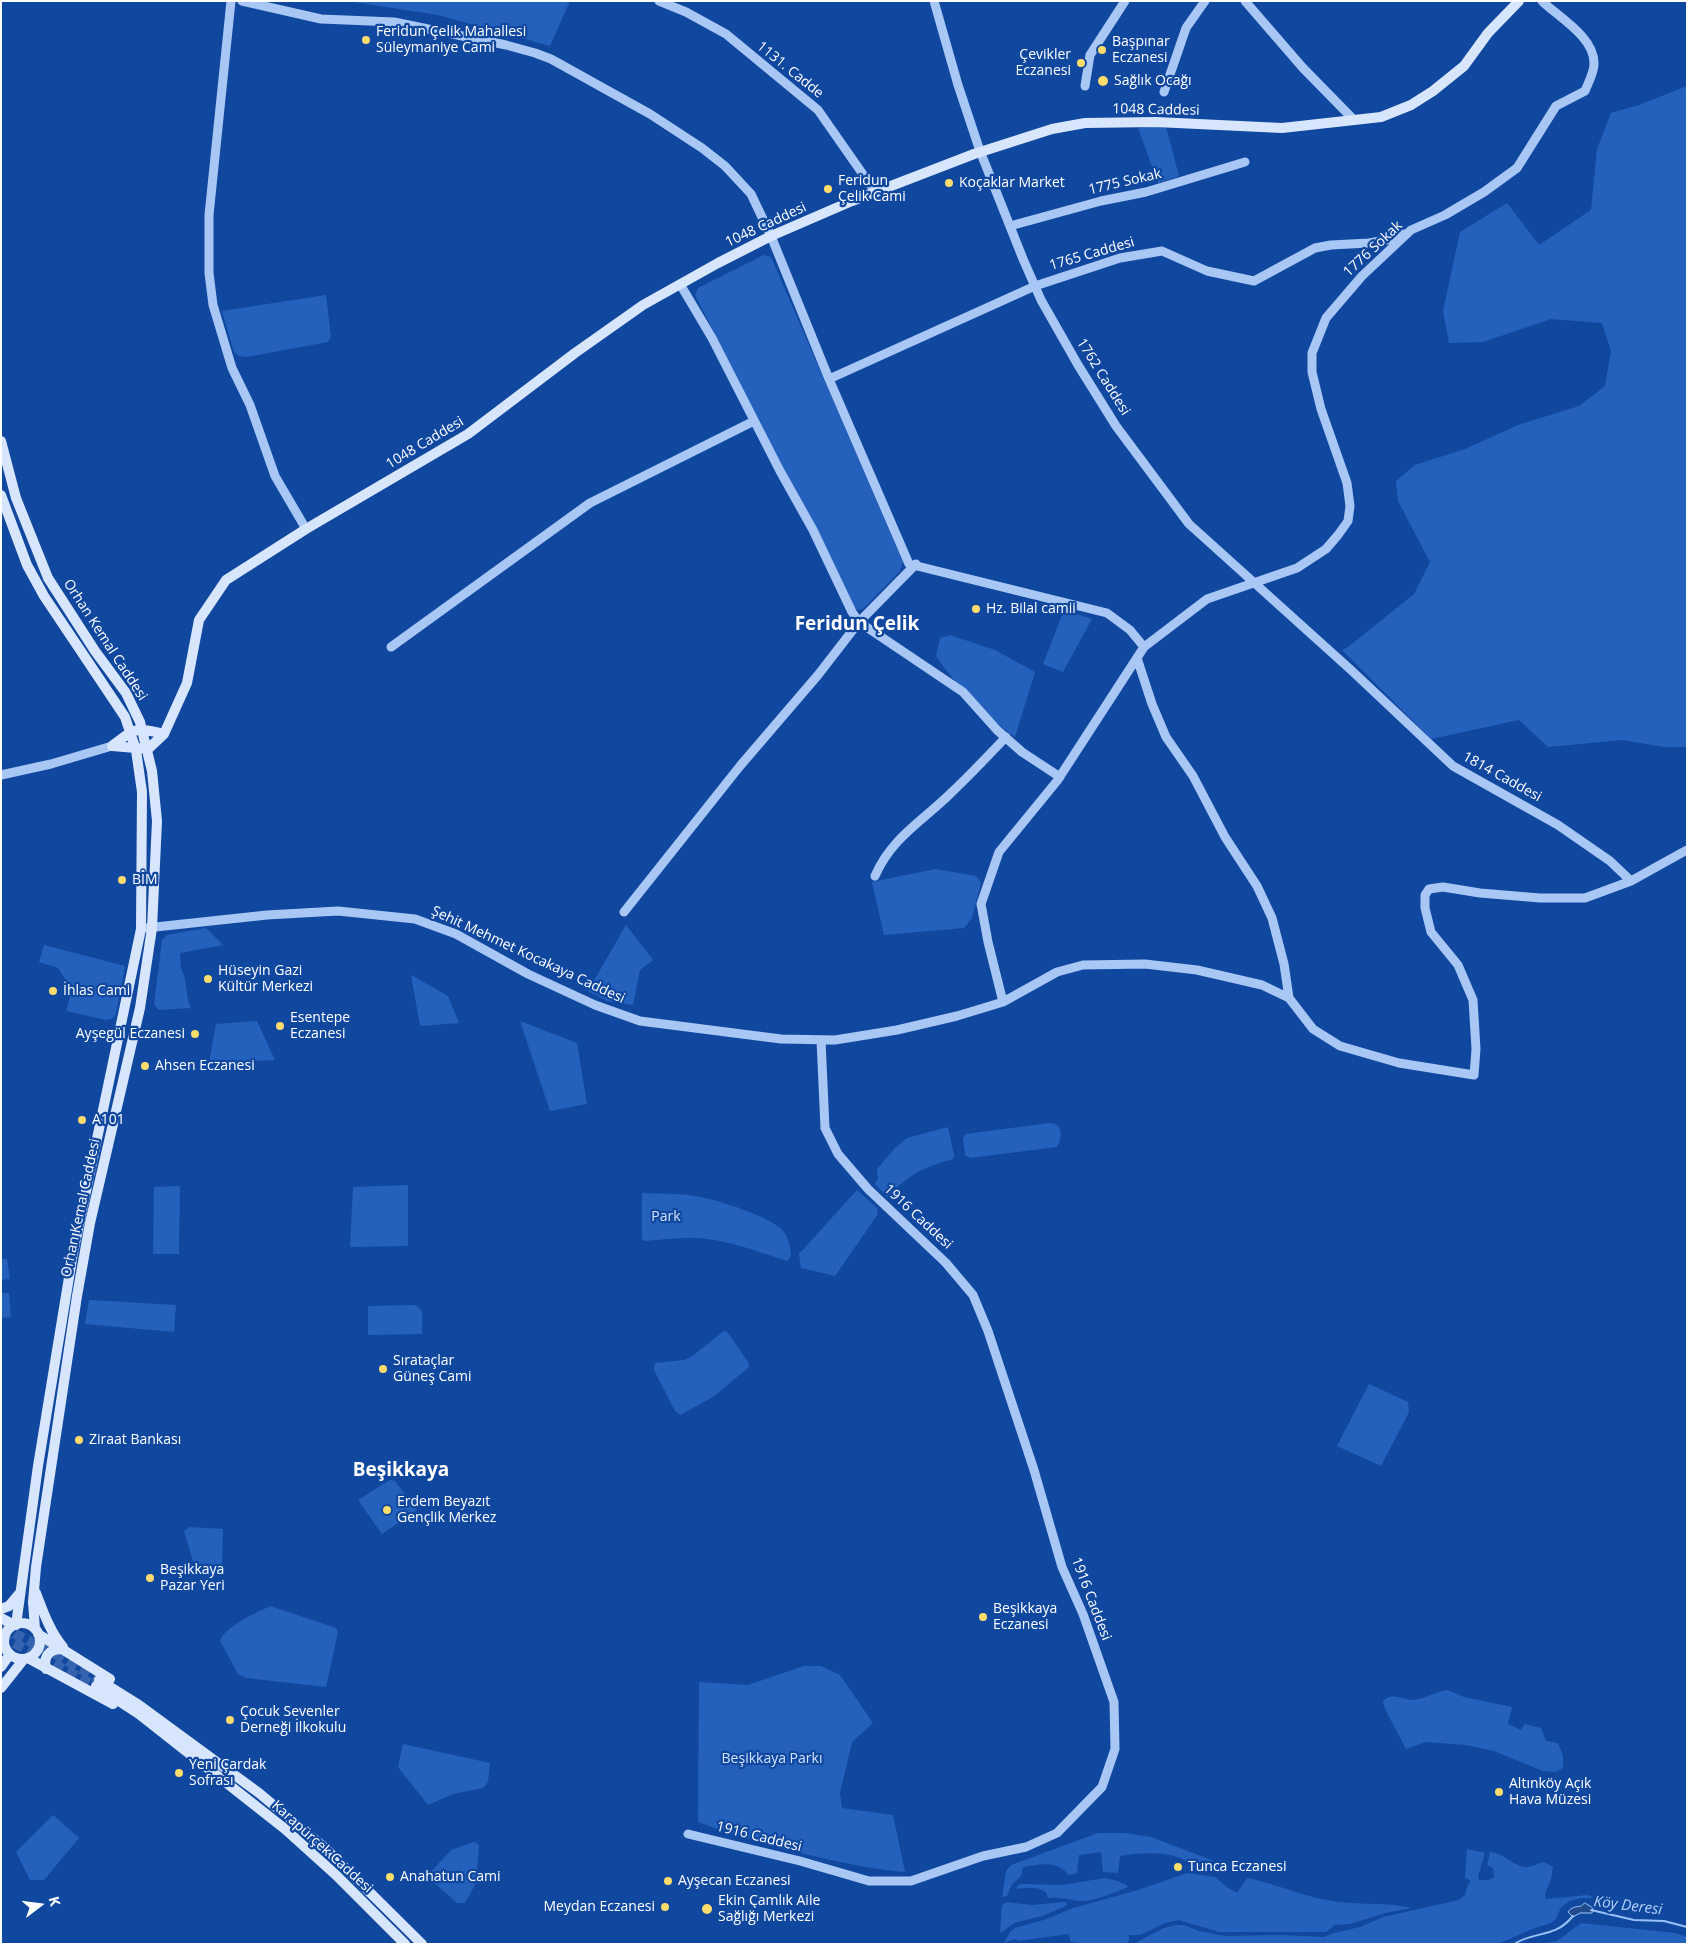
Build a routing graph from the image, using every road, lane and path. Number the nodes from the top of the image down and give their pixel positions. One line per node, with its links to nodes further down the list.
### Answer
1 (231, 1): 25 (street)
2 (242, 1): 18 (street)
3 (659, 1): 15 (street, 1131. Cadde)
4 (934, 1): 13 (street, 1762 Caddesi)
5 (1125, 1): 10 (street)
6 (1206, 1): 11 (street)
7 (1245, 1): 12 (street)
8 (1519, 1): 12 (main road, 1048 Caddesi)
9 (1542, 1): 17 (street, 1776 Sokak)
10 (1085, 86)
11 (1164, 92)
12 (1354, 120): 13 (main road, 1048 Caddesi)
13 (980, 151): 15 (main road, 1048 Caddesi); 16 (street, 1762 Caddesi)
14 (1245, 162): 16 (street, 1775 Sokak)
15 (876, 193): 18 (main road, 1048 Caddesi)
16 (1010, 226): 20 (street, 1762 Caddesi)
17 (1412, 230): 20 (street, 1765 Caddesi); 27 (street, 1776 Sokak)
18 (771, 236): 19 (main road, 1048 Caddesi); 21 (street)
19 (680, 284): 22 (street); 25 (main road, 1048 Caddesi)
20 (1035, 286): 21 (street, 1765 Caddesi); 27 (street, 1762 Caddesi)
21 (828, 379): 26 (street)
22 (754, 421): 28 (street); 30 (street)
23 (1, 441): 32 (main road, Orhan Kemal Caddesi)
24 (1, 495): 32 (main road, Orhan Kemal Caddesi)
25 (306, 529): 33 (main road, 1048 Caddesi)
26 (916, 564): 28 (street); 29 (street)
27 (1254, 584): 29 (street, 1776 Sokak); 41 (street, 1814 Caddesi)
28 (858, 622): 34 (street); 42 (street)
29 (1144, 646): 31 (street)
30 (391, 647)
31 (1137, 658): 38 (street); 45 (street)
32 (136, 730): 33 (main road); 35 (main road); 36 (main road, Orhan Kemal Caddesi)
33 (164, 734): 36 (main road, 1048 Caddesi)
34 (1006, 737): 38 (street); 40 (street)
35 (112, 746): 36 (main road); 37 (street)
36 (142, 749): 43 (main road, Orhan Kemal Caddesi); 44 (main road, Orhan Kemal Caddesi)
37 (1, 775)
38 (1060, 777): 46 (street)
39 (1687, 850): 41 (street)
40 (875, 876)
41 (1631, 881): 45 (street, Şehit Mehmet Kocakaya Caddesi)
42 (624, 912)
43 (152, 928): 44 (street, Şehit Mehmet Kocakaya Caddesi); 47 (street, Şehit Mehmet Kocakaya Caddesi); 49 (main road, Orhan Kemal Caddesi)
44 (141, 929): 48 (main road, Orhan Kemal Caddesi)
45 (1289, 998): 46 (street, Şehit Mehmet Kocakaya Caddesi)
46 (1004, 1002): 47 (street, Şehit Mehmet Kocakaya Caddesi)
47 (821, 1040): 64 (street, 1916 Caddesi)
48 (73, 1253): 49 (main road); 51 (main road, Orhan Kemal Caddesi)
49 (85, 1258): 50 (main road, Orhan Kemal Caddesi)
50 (34, 1588): 55 (main road, Orhan Kemal Caddesi); 57 (main road)
51 (21, 1591): 52 (main road); 54 (main road, Orhan Kemal Caddesi)
52 (1, 1609)
53 (1, 1618): 54 (main road)
54 (15, 1625): 55 (main road); 56 (main road)
55 (37, 1631): 57 (main road); 58 (main road)
56 (6, 1649): 58 (main road); 59 (main road)
57 (64, 1650): 60 (main road); 63 (main road)
58 (26, 1658): 60 (main road); 61 (main road)
59 (1, 1667)
60 (46, 1669): 62 (main road)
61 (1, 1688)
62 (203, 1763): 63 (main road, Karapürçek Caddesi); 65 (main road, Karapürçek Caddesi)
63 (233, 1774): 66 (main road, Karapürçek Caddesi)
64 (688, 1834)
65 (405, 1944)
66 (422, 1944)

